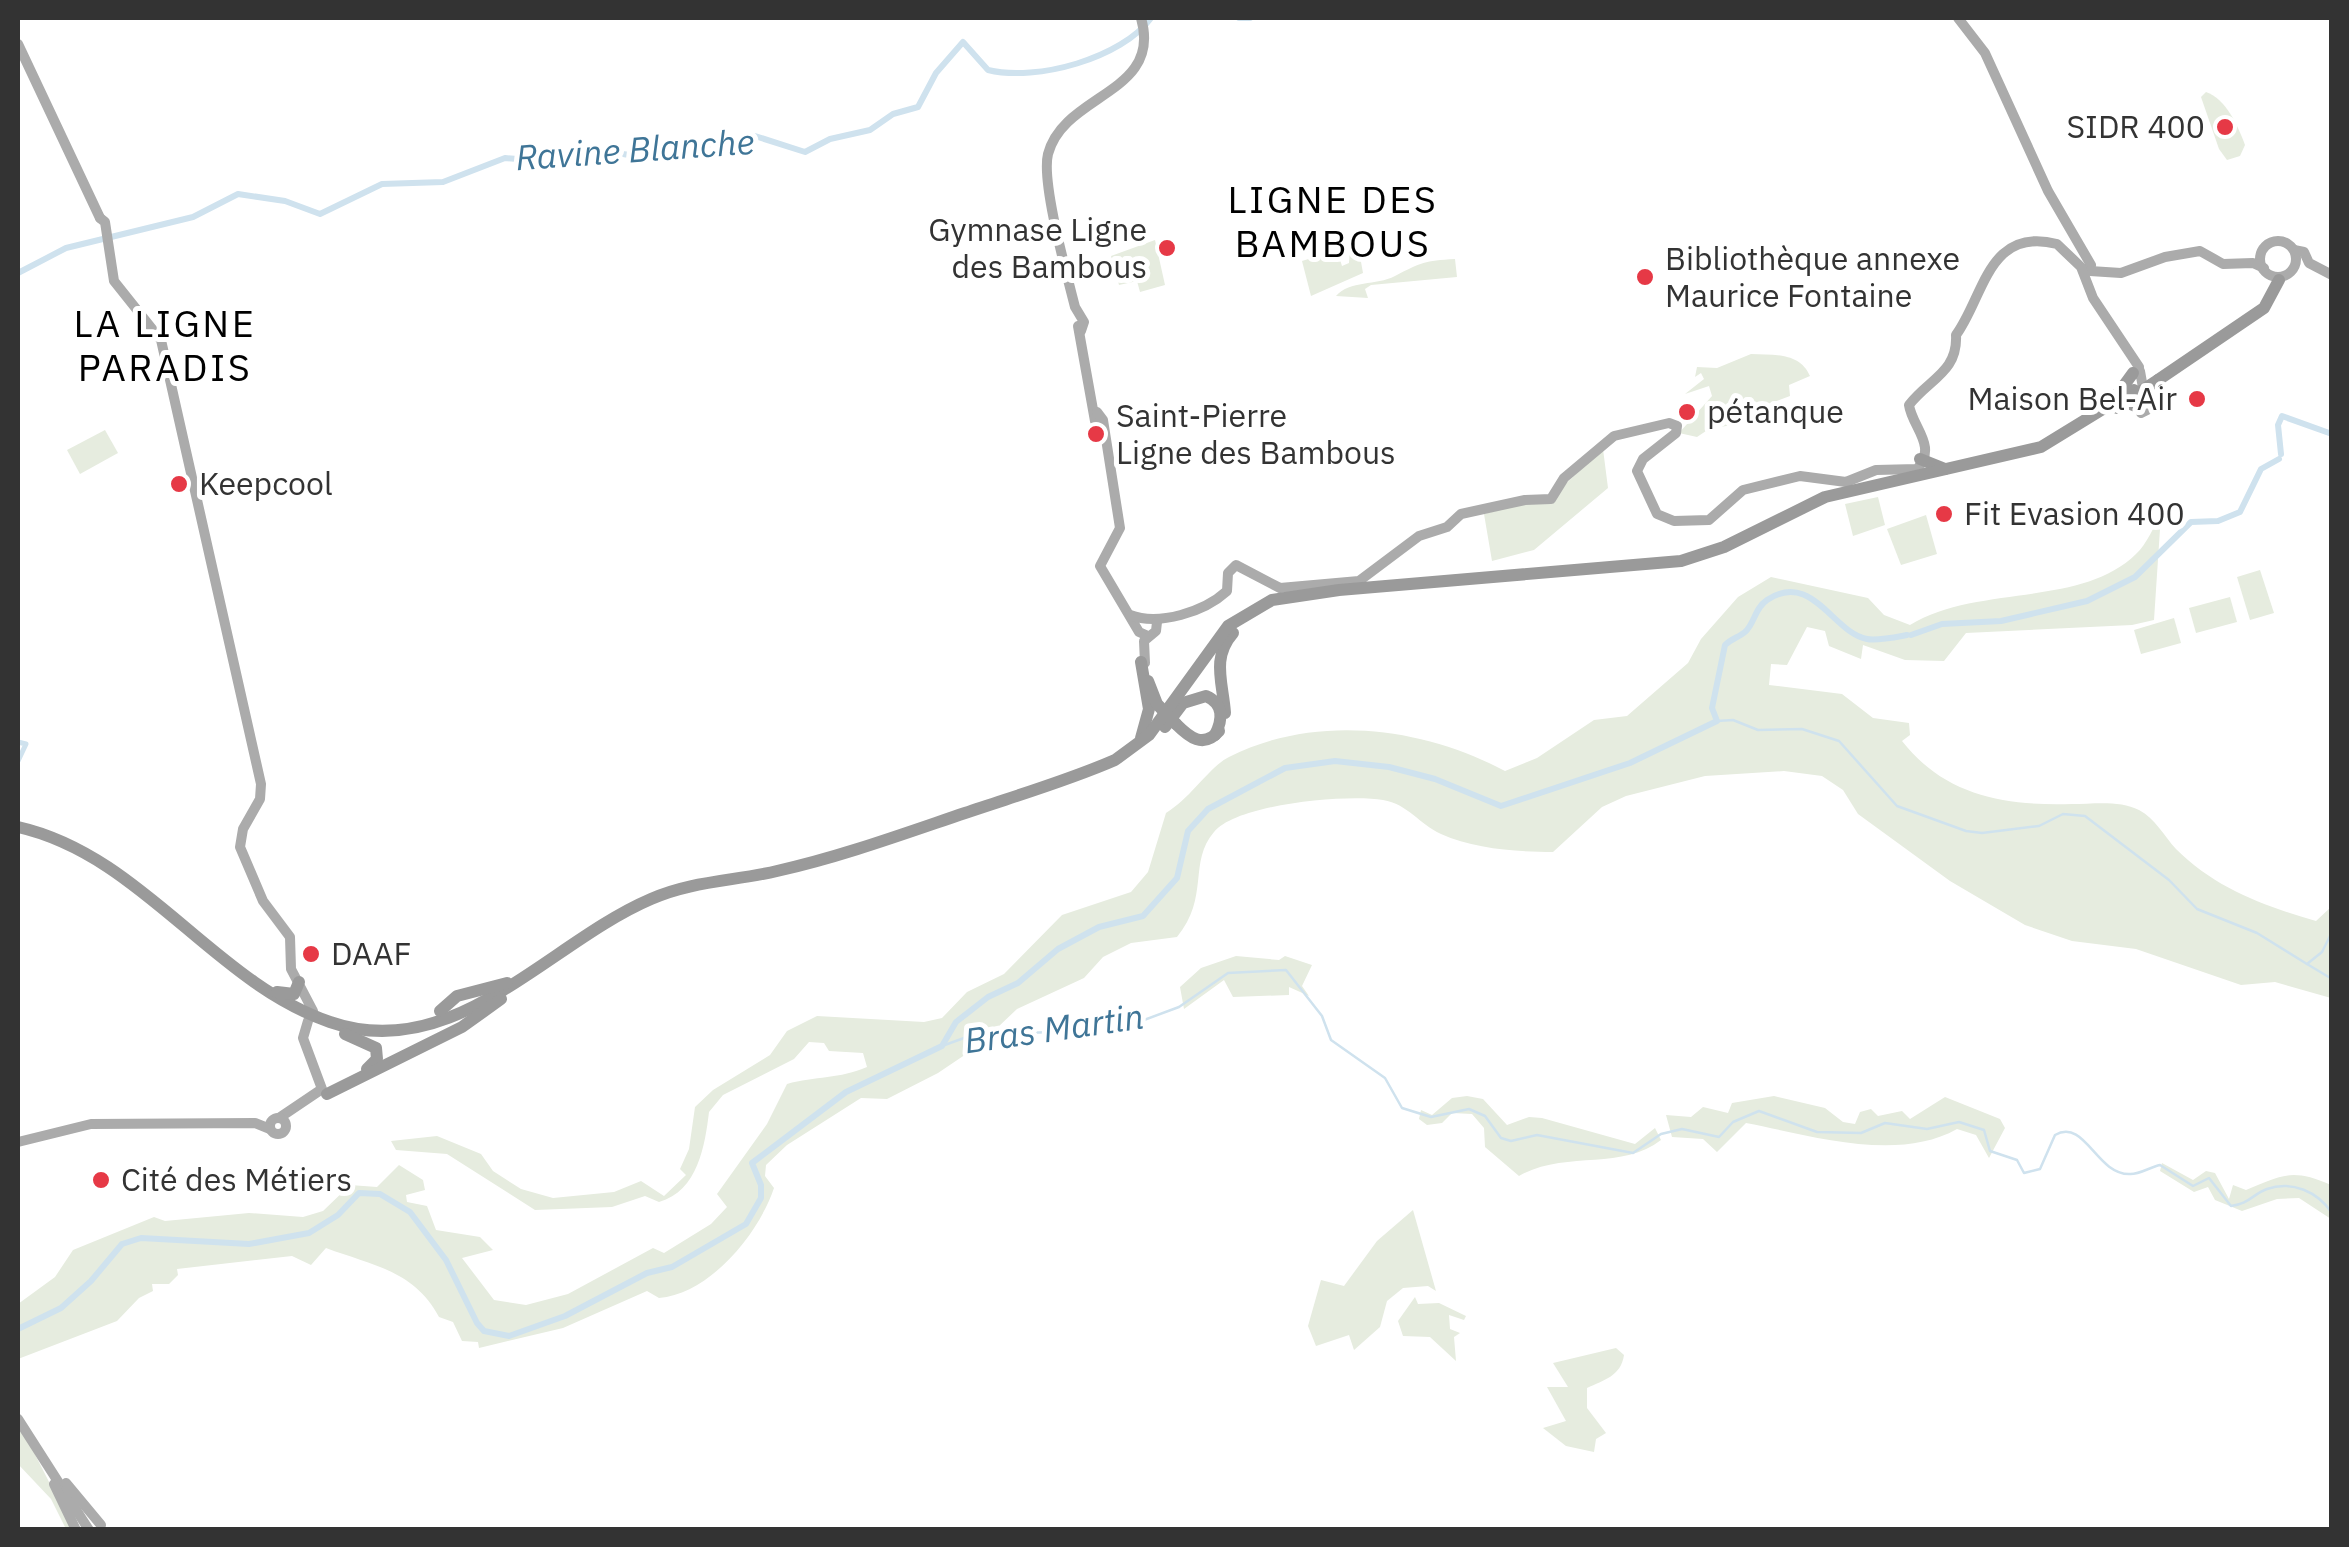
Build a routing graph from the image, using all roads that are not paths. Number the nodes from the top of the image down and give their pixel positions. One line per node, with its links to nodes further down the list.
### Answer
1 (1142, 18): 22 (main road)
2 (1958, 18): 9 (main road)
3 (18, 44): 30 (main road)
4 (2297, 251): 5 (main road); 6 (main road); 8 (main road)
5 (2262, 253): 7 (main road); 10 (main road)
6 (2308, 262): 8 (main road); 11 (main road)
7 (2247, 263): 9 (main road); 10 (main road)
8 (2292, 264): 10 (main road)
9 (2087, 267): 12 (main road); 16 (main road)
10 (2270, 274): 13 (highway); 13 (highway)
11 (2332, 275)
12 (2135, 368): 14 (main road); 15 (highway)
13 (2157, 378): 14 (highway, bridge)
14 (2139, 400): 15 (highway)
15 (2096, 418): 17 (highway); 20 (highway)
16 (1924, 456): 17 (highway); 18 (main road)
17 (2007, 458): 19 (highway)
18 (1911, 471): 19 (highway); 21 (main road)
19 (1856, 489): 23 (highway)
20 (1255, 614): 25 (highway); 26 (highway)
21 (1159, 618): 22 (main road); 22 (main road)
22 (1139, 625): 24 (main road)
23 (1228, 626): 24 (highway); 27 (highway)
24 (1145, 669): 25 (highway, bridge); 27 (highway)
25 (1214, 733): 26 (highway)
26 (1146, 745): 31 (highway)
27 (1076, 775): 31 (highway)
28 (18, 832): 29 (highway); 34 (highway)
29 (224, 956): 31 (highway); 32 (highway)
30 (291, 960): 32 (main road); 32 (main road)
31 (530, 976): 33 (highway); 34 (highway); 37 (highway)
32 (299, 981)
33 (440, 1011)
34 (305, 1022): 36 (highway); 37 (main road)
35 (429, 1034): 36 (highway)
36 (363, 1073): 37 (highway)
37 (324, 1088): 38 (main road)
38 (18, 1140)
39 (18, 1418): 40 (main road)
40 (29, 1434): 41 (main road); 42 (main road); 43 (main road)
41 (101, 1525)
42 (76, 1530)
43 (89, 1530)

